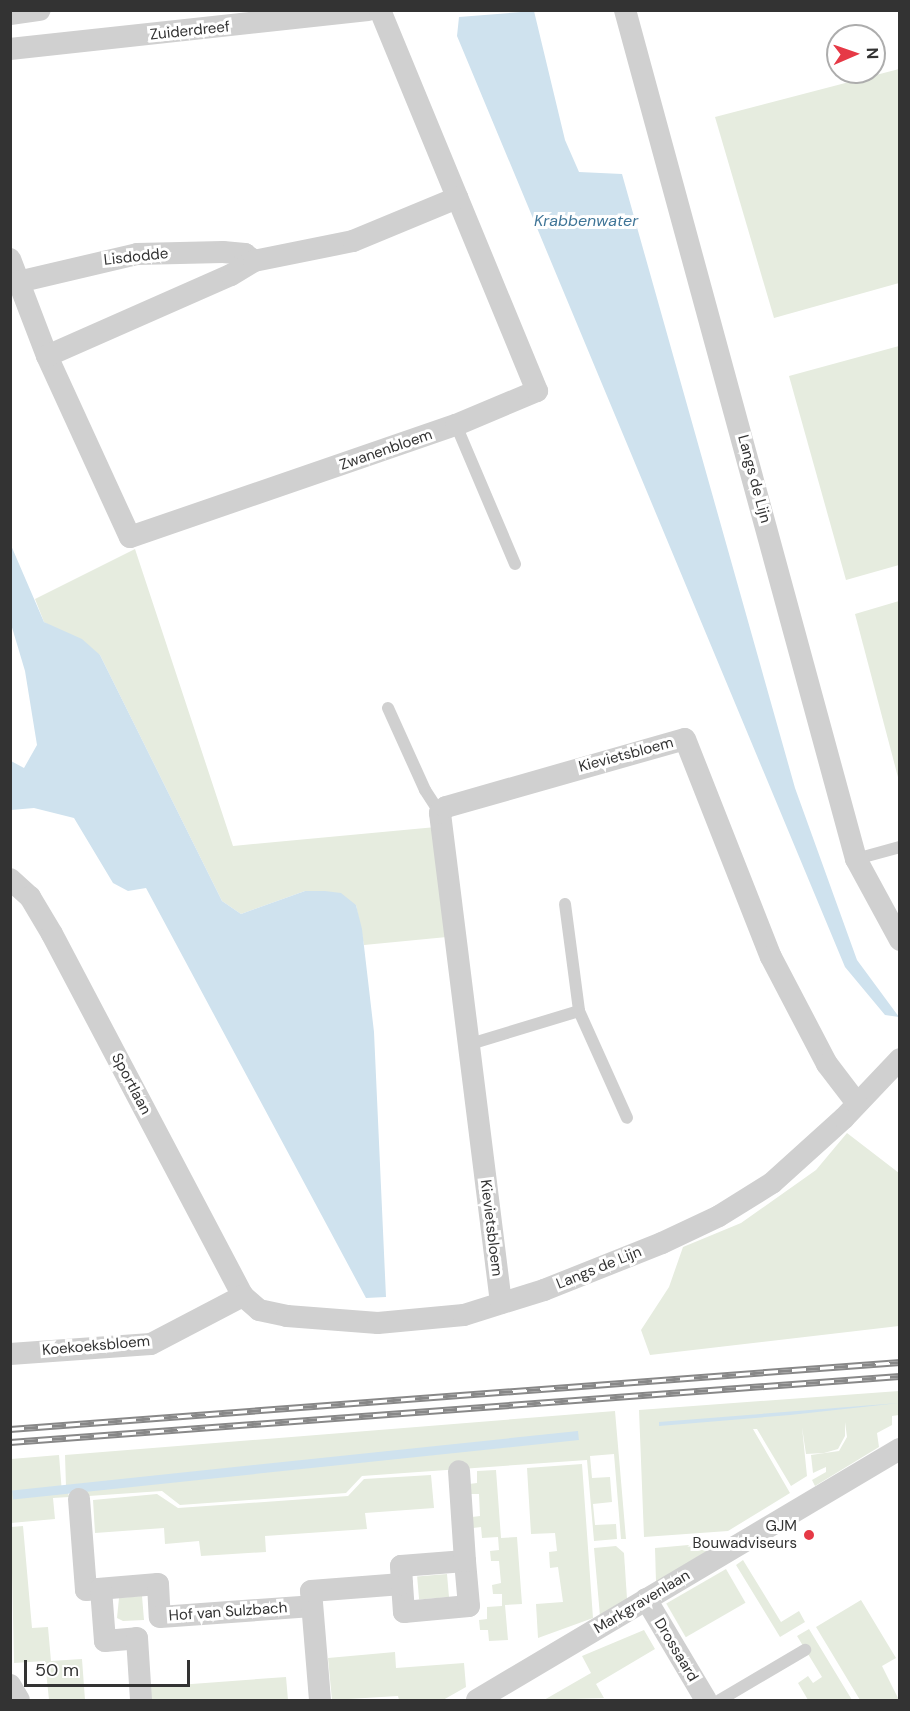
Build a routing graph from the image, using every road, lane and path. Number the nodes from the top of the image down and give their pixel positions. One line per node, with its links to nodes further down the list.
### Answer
1 (40, 10): 5 (street)
2 (368, 10): 6 (street, Zuiderdreef)
3 (380, 10): 7 (street, Zwanenbloem)
4 (625, 10): 17 (street, Langs de Lijn)
5 (10, 14)
6 (10, 49)
7 (458, 198): 9 (street, Lisdodde); 12 (street, Zwanenbloem)
8 (10, 259): 10 (street, Zwanenbloem)
9 (254, 261): 10 (street, Lisdodde); 11 (street, Lisdodde)
10 (18, 282): 11 (street, Zwanenbloem)
11 (47, 356): 12 (street, Zwanenbloem)
12 (456, 426): 13 (lane)
13 (514, 564)
14 (388, 708): 15 (lane)
15 (441, 813): 22 (street, Kievietsbloem); 24 (street, Kievietsbloem)
16 (900, 847): 17 (lane)
17 (856, 860): 20 (street, Langs de Lijn)
18 (10, 879): 26 (street, Sportlaan)
19 (565, 904): 21 (lane)
20 (900, 940)
21 (579, 1011): 22 (lane); 25 (lane)
22 (467, 1045): 27 (street, Kievietsbloem)
23 (900, 1059): 24 (street, Langs de Lijn)
24 (856, 1102): 27 (street, Langs de Lijn)
25 (627, 1118)
26 (243, 1296): 27 (street, Langs de Lijn); 28 (street, Koekoeksbloem)
27 (501, 1304)
28 (10, 1354)
29 (900, 1449): 35 (street, Markgravenlaan)
30 (459, 1471): 32 (street)
31 (79, 1499): 34 (street)
32 (465, 1561): 33 (street); 33 (street)
33 (402, 1584): 36 (street)
34 (101, 1589): 36 (street, Hof van Sulzbach); 41 (street)
35 (646, 1599): 39 (street, Markgravenlaan); 43 (street, Drossaard)
36 (312, 1606): 42 (street)
37 (805, 1650): 44 (lane)
38 (10, 1685): 40 (street)
39 (486, 1698)
40 (19, 1701)
41 (141, 1701)
42 (320, 1701)
43 (706, 1701)
44 (720, 1701)

